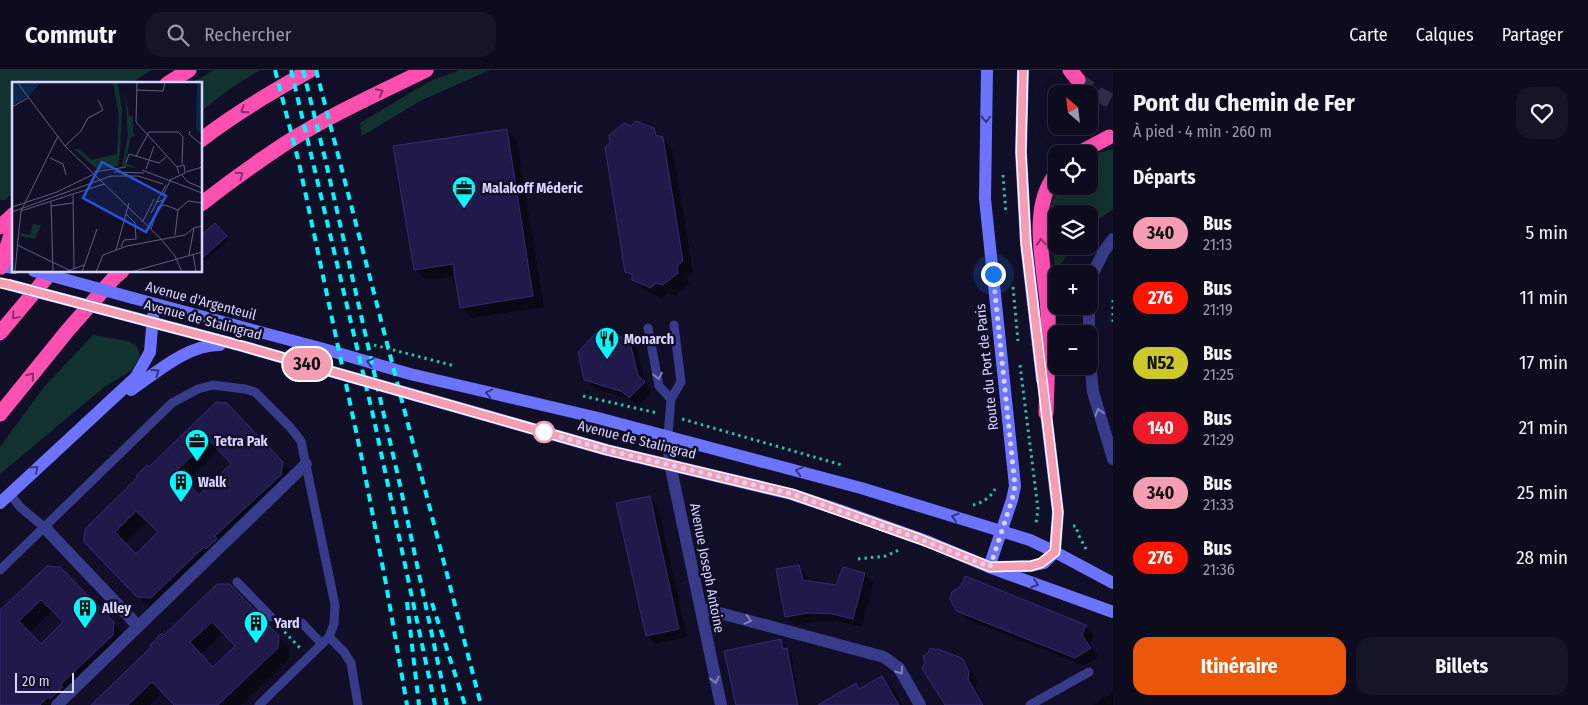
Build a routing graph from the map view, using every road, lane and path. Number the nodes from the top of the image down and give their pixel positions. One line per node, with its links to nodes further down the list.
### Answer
1 (189, 70): 7 (highway)
2 (299, 70): 8 (highway)
3 (311, 70): 8 (highway)
4 (426, 70): 13 (highway, one-way to 4)
5 (987, 70): 44 (main road, Route du Port de Paris, one-way to 44)
6 (1023, 70): 33 (main road)
7 (170, 82)
8 (286, 84): 10 (highway, one-way to 10)
9 (1109, 137): 11 (highway)
10 (202, 139)
11 (1094, 145)
12 (1048, 189): 33 (highway, one-way to 12)
13 (202, 203)
14 (12, 216): 15 (highway)
15 (0, 227)
16 (12, 232): 18 (highway)
17 (1113, 239): 37 (street, one-way to 17)
18 (0, 267)
19 (38, 272): 24 (main road, Avenue d'Argenteuil, bridge)
20 (51, 272): 29 (highway, one-way to 29)
21 (121, 272): 34 (highway, one-way to 21)
22 (5, 284): 25 (main road, Avenue de Stalingrad, bridge)
23 (1113, 300): 26 (path)
24 (153, 304): 25 (main road); 31 (main road, Avenue d'Argenteuil)
25 (152, 322): 30 (main road, Avenue de Stalingrad); 35 (main road)
26 (1113, 324)
27 (674, 326): 32 (lane)
28 (648, 328): 32 (lane, one-way to 32)
29 (0, 333)
30 (242, 346): 35 (main road, one-way to 30); 39 (main road, Avenue de Stalingrad)
31 (331, 351): 36 (main road, Avenue de Stalingrad, one-way to 31)
32 (670, 399): 36 (lane)
33 (1046, 413): 42 (main road)
34 (0, 414)
35 (88, 421): 40 (main road, one-way to 35)
36 (668, 436): 39 (street, Avenue Joseph Antoine); 44 (main road, Avenue de Stalingrad, one-way to 36)
37 (1113, 459)
38 (306, 464): 43 (lane); 57 (street); 58 (lane)
39 (670, 464): 49 (main road, Avenue de Stalingrad); 53 (street, Avenue Joseph Antoine)
40 (10, 494): 41 (main road); 43 (lane)
41 (0, 503)
42 (1058, 525): 46 (path); 47 (main road)
43 (44, 527): 50 (lane); 57 (street)
44 (1002, 532): 47 (main road, Avenue de Stalingrad); 49 (main road, Route du Port de Paris)
45 (904, 548): 48 (path)
46 (1088, 551)
47 (1055, 552): 49 (main road); 52 (main road, Avenue de Stalingrad)
48 (858, 559)
49 (990, 567): 54 (main road, Avenue de Stalingrad, one-way to 54)
50 (0, 570)
51 (237, 582): 55 (lane)
52 (1113, 583)
53 (701, 608): 64 (street, Avenue Joseph Antoine, one-way to 64); 65 (street, one-way to 65)
54 (1113, 612)
55 (271, 617): 59 (path)
56 (302, 623): 58 (lane)
57 (138, 626): 61 (street)
58 (326, 641): 59 (lane); 63 (lane)
59 (309, 657): 62 (lane)
60 (1089, 672): 66 (lane)
61 (57, 705)
62 (259, 705)
63 (358, 705)
64 (721, 705)
65 (920, 705)
66 (1030, 705)

